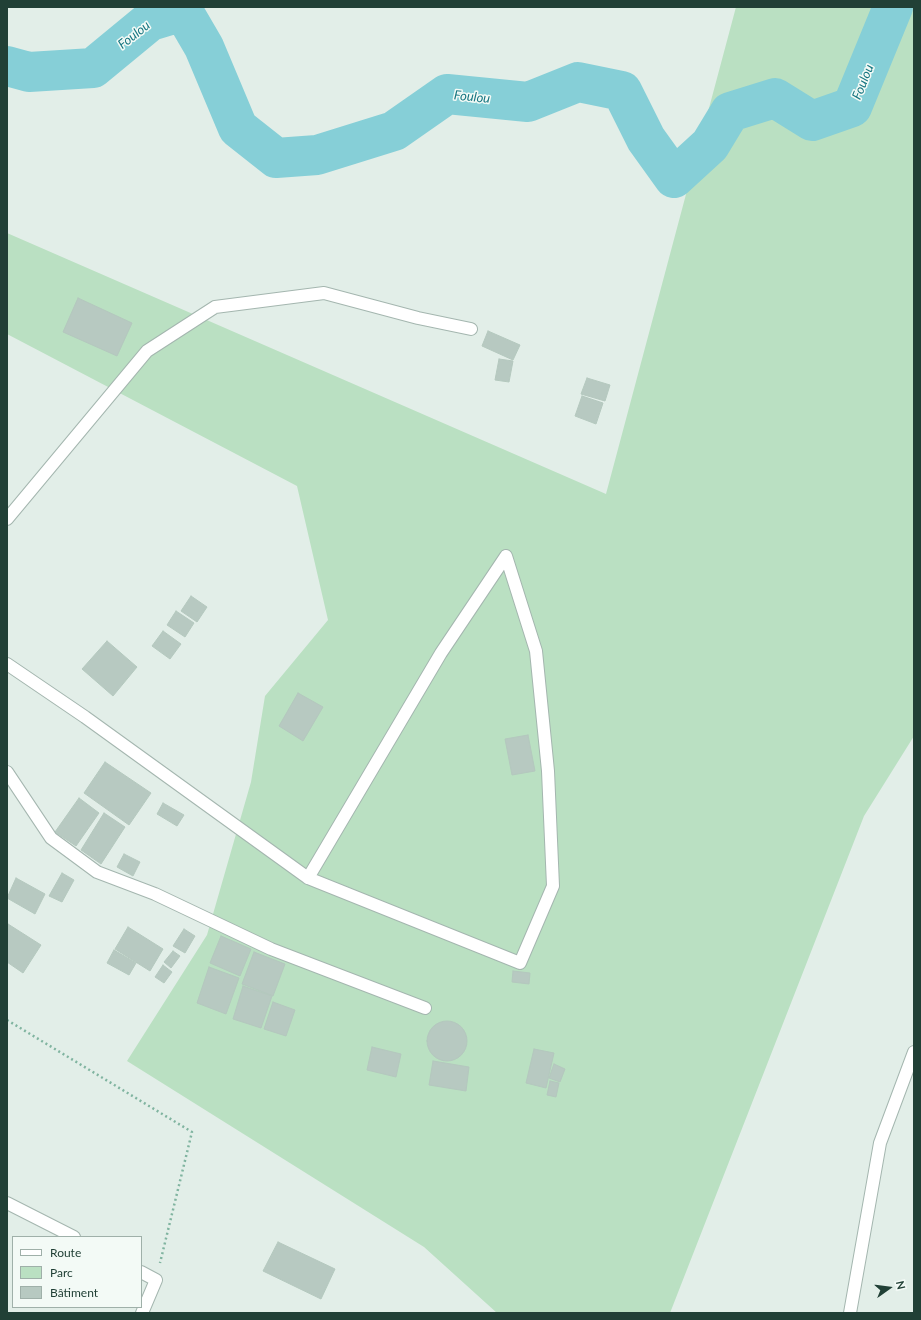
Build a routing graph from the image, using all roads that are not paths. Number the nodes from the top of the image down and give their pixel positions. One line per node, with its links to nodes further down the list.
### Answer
1 (471, 329): 2 (street)
2 (7, 519)
3 (7, 664): 5 (street)
4 (7, 772): 6 (street)
5 (308, 878): 5 (street)
6 (425, 1008)
7 (914, 1052): 12 (street)
8 (7, 1202): 9 (street)
9 (72, 1236)
10 (142, 1273): 11 (street)
11 (142, 1313)
12 (850, 1313)

